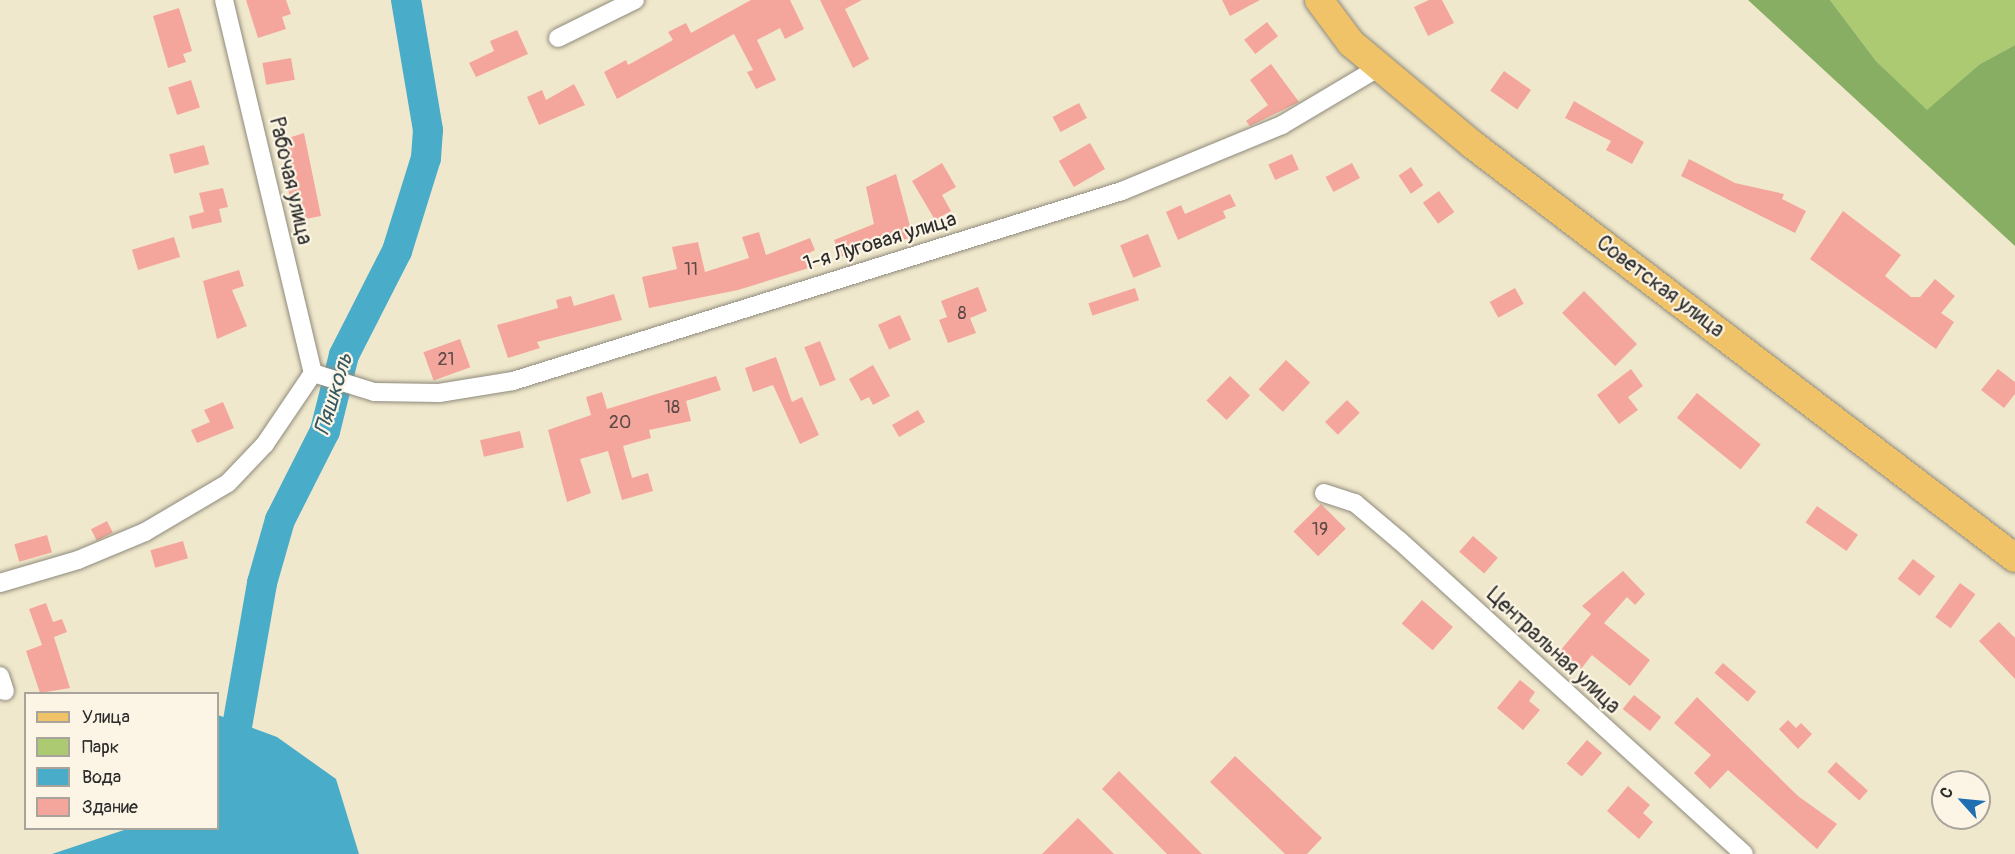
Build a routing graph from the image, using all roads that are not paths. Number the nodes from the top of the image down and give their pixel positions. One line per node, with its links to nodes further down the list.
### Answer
1 (224, 0): 6 (street, Рабочая улица)
2 (635, 0): 4 (street)
3 (1319, 0): 5 (main road, Советская улица)
4 (558, 38)
5 (1378, 68): 6 (street, 1-я Луговая улица); 8 (main road, Советская улица)
6 (313, 373): 9 (street)
7 (1324, 493): 10 (street, Центральная улица)
8 (2015, 558)
9 (0, 583)
10 (1744, 854)

